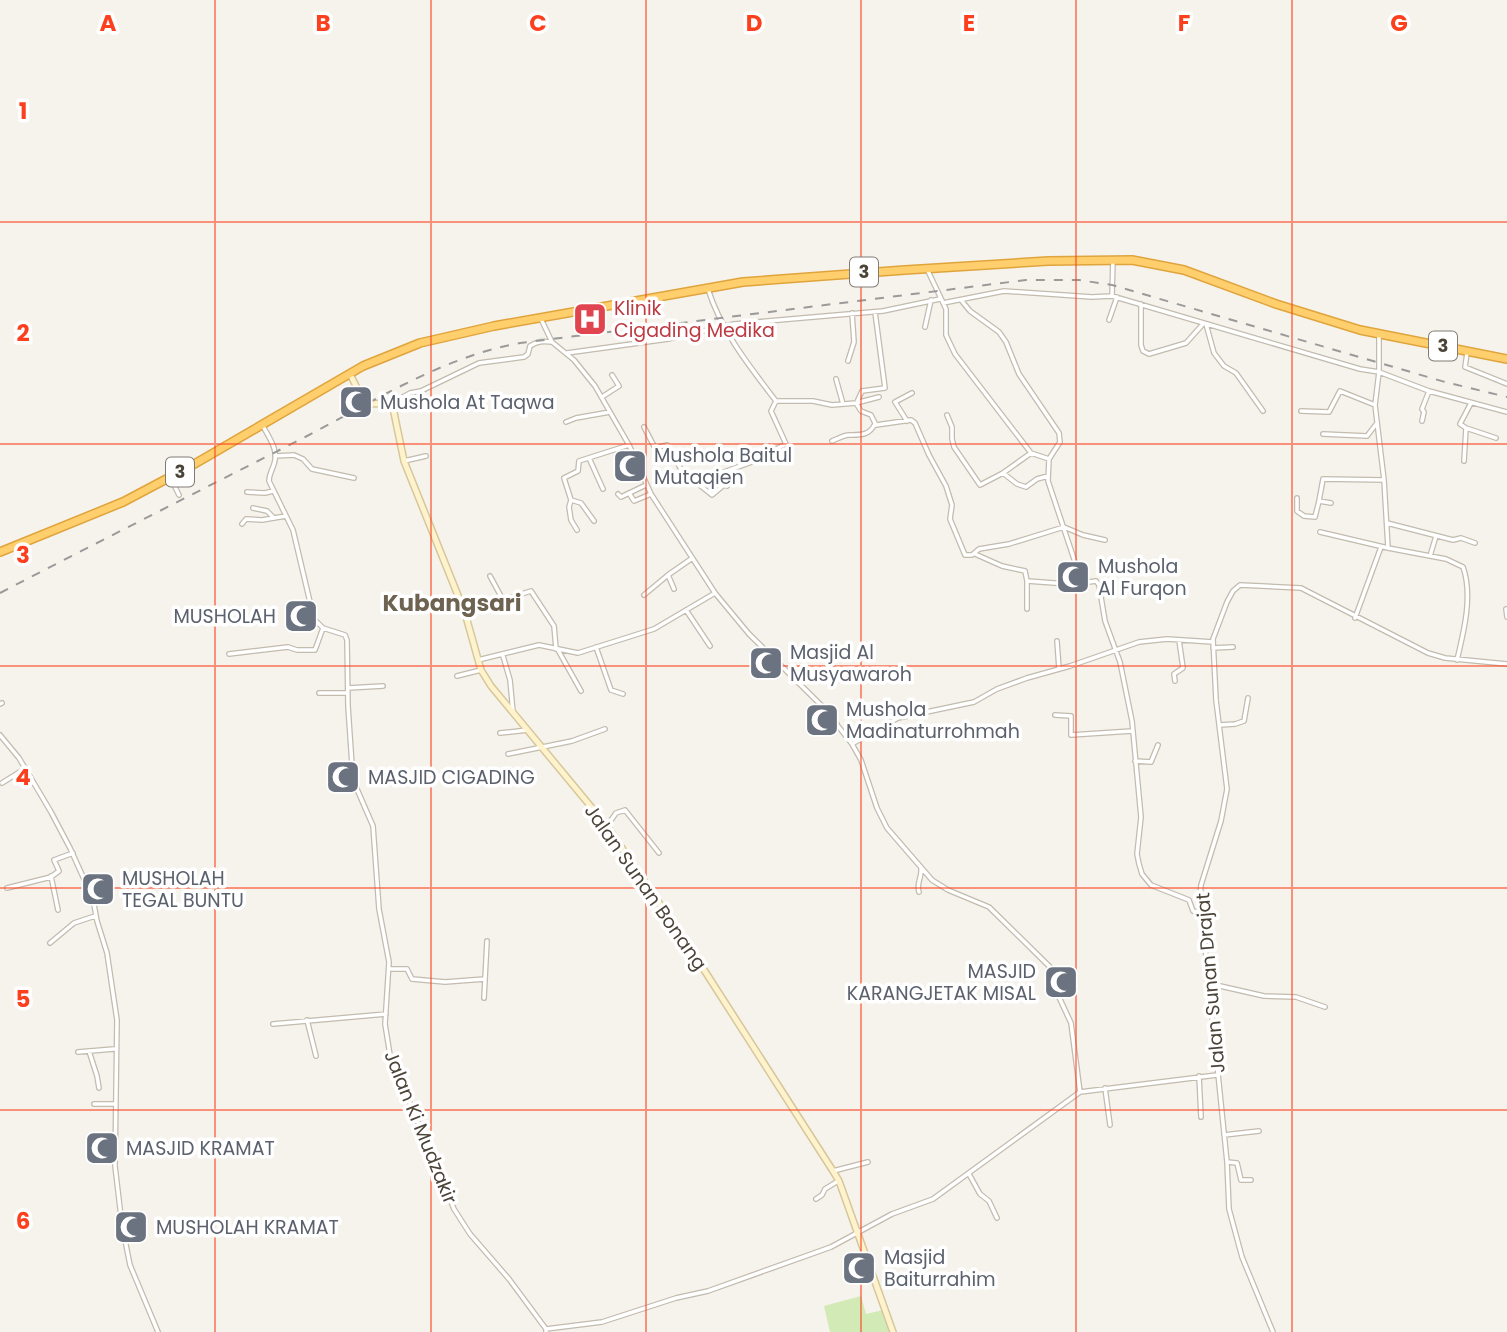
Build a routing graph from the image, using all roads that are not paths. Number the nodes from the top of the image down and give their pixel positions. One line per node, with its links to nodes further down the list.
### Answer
1 (1114, 259): 2 (highway, 3); 4 (street); 16 (highway, 3)
2 (927, 269): 3 (highway, 3); 7 (street)
3 (708, 287): 11 (highway, 3); 14 (street)
4 (1115, 297): 6 (street); 8 (street); 12 (street)
5 (931, 300): 7 (street); 9 (street); 15 (street)
6 (961, 300): 7 (street); 58 (street)
7 (941, 301): 54 (street)
8 (1141, 304): 13 (street); 13 (street)
9 (876, 312): 10 (street); 32 (street)
10 (852, 313): 14 (street); 21 (street)
11 (541, 319): 17 (street); 23 (highway, 3)
12 (1109, 320)
13 (1204, 324): 22 (street); 37 (street)
14 (724, 326): 19 (street); 31 (street)
15 (925, 327)
16 (1379, 334): 18 (highway, 3); 22 (street)
17 (552, 342): 19 (street); 33 (street)
18 (1468, 351): 20 (highway, 3); 26 (street)
19 (566, 353): 29 (street)
20 (1507, 359)
21 (848, 361)
22 (1379, 372): 27 (street); 36 (street)
23 (350, 374): 33 (street); 47 (highway, 3)
24 (612, 374): 29 (street)
25 (836, 379): 35 (street)
26 (1507, 384)
27 (1429, 391): 34 (street); 43 (street)
28 (912, 393): 42 (street)
29 (602, 397): 39 (street)
30 (879, 397): 32 (street)
31 (776, 401): 35 (street); 48 (street)
32 (856, 402): 35 (street); 46 (street)
33 (391, 403): 59 (street, Jalan Sunan Bonang)
34 (1471, 403): 40 (street); 49 (street)
35 (843, 404)
36 (1375, 405): 38 (street); 45 (street)
37 (1262, 411)
38 (1301, 411)
39 (610, 412): 44 (street); 53 (street)
40 (1507, 412)
41 (947, 415): 61 (street)
42 (907, 421): 46 (street); 93 (street)
43 (1422, 421)
44 (566, 422)
45 (1377, 423): 50 (street); 65 (street)
46 (875, 424): 52 (street)
47 (263, 426): 55 (street, Jalan Ki Mudzakir); 63 (highway, 3)
48 (644, 427)
49 (1466, 428): 51 (street); 60 (street)
50 (1323, 434)
51 (1496, 438)
52 (832, 441)
53 (629, 445): 57 (street); 66 (street)
54 (1031, 453): 58 (street); 61 (street)
55 (275, 456): 64 (street); 68 (street, Jalan Ki Mudzakir)
56 (426, 456): 59 (street)
57 (589, 458): 67 (street); 75 (street)
58 (1049, 459): 62 (street)
59 (404, 461): 119 (street, Jalan Sunan Bonang)
60 (1464, 461)
61 (1003, 473): 62 (street)
62 (1048, 476): 84 (street)
63 (170, 477): 73 (street); 92 (highway, 3)
64 (354, 478)
65 (1384, 480): 76 (street); 82 (street)
66 (646, 485): 70 (street); 72 (street)
67 (603, 489)
68 (273, 491): 69 (street); 79 (street, Jalan Ki Mudzakir)
69 (247, 492)
70 (629, 493): 71 (street); 72 (street)
71 (618, 494)
72 (651, 494): 95 (street)
73 (179, 495)
74 (1297, 498): 76 (street)
75 (571, 499): 81 (street); 85 (street)
76 (1319, 501): 77 (street)
77 (1331, 503)
78 (253, 508): 80 (street)
79 (286, 516): 80 (street); 108 (street, Jalan Ki Mudzakir)
80 (273, 517): 83 (street)
81 (594, 521)
82 (1387, 523): 87 (street); 91 (street)
83 (242, 524)
84 (1064, 527): 88 (street); 93 (street); 99 (street)
85 (577, 530)
86 (1320, 532): 90 (street)
87 (1436, 536): 89 (street); 94 (street)
88 (1105, 540)
89 (1475, 543)
90 (1381, 547): 91 (street); 107 (street)
91 (1388, 548): 94 (street)
92 (0, 552)
93 (975, 554): 98 (street)
94 (1430, 556): 120 (street)
95 (691, 559): 96 (street); 101 (street)
96 (668, 575): 100 (street); 102 (street)
97 (491, 576): 115 (street)
98 (1027, 581): 99 (street); 103 (street)
99 (1082, 583): 116 (street)
100 (674, 589)
101 (715, 593): 105 (street); 135 (street)
102 (644, 595)
103 (1027, 608)
104 (1506, 609): 106 (street)
105 (685, 610): 112 (street); 113 (street)
106 (1507, 617)
107 (1355, 618): 111 (street, Jalan Sunan Drajat); 120 (street, Jalan Sunan Drajat)
108 (323, 628): 117 (street); 127 (street, Jalan Ki Mudzakir)
109 (1179, 640): 111 (street); 116 (street); 125 (street)
110 (1057, 642): 122 (street)
111 (1213, 645): 114 (street); 136 (street, Jalan Sunan Drajat)
112 (710, 646)
113 (596, 648): 115 (street); 130 (street)
114 (1233, 648)
115 (557, 649): 118 (street); 128 (street)
116 (1115, 649): 122 (street); 139 (street)
117 (229, 654)
118 (503, 655): 119 (street); 132 (street)
119 (478, 660): 123 (street, Jalan Sunan Bonang)
120 (1457, 660): 121 (street, Jalan Sunan Drajat)
121 (1507, 664)
122 (1059, 669): 142 (street)
123 (481, 670): 124 (street); 132 (street, Jalan Sunan Bonang)
124 (457, 676)
125 (1175, 681)
126 (383, 686): 127 (street)
127 (348, 690): 129 (street); 161 (street, Jalan Ki Mudzakir)
128 (581, 691)
129 (318, 692)
130 (623, 694)
131 (1248, 698): 136 (street)
132 (513, 712): 138 (street, Jalan Sunan Bonang)
133 (1055, 715): 139 (street)
134 (811, 721): 135 (street)
135 (837, 724): 142 (street)
136 (1220, 725): 157 (street, Jalan Sunan Drajat)
137 (605, 729): 144 (street)
138 (528, 730): 140 (street); 144 (street, Jalan Sunan Bonang)
139 (1133, 731): 146 (street)
140 (500, 733)
141 (0, 735): 147 (street)
142 (852, 744): 152 (street)
143 (1158, 745): 146 (street)
144 (541, 747): 145 (street); 149 (street, Jalan Sunan Bonang)
145 (508, 754)
146 (1135, 761): 157 (street)
147 (26, 768): 148 (street); 150 (street)
148 (2, 783)
149 (607, 826): 151 (street); 186 (street, Jalan Sunan Bonang)
150 (73, 853): 153 (street); 158 (street)
151 (659, 853)
152 (921, 867): 155 (street); 177 (street)
153 (51, 876): 154 (street); 156 (street)
154 (7, 888)
155 (919, 892)
156 (58, 910)
157 (1201, 913): 163 (street, Jalan Sunan Drajat)
158 (96, 916): 160 (street); 169 (street)
159 (488, 941): 162 (street)
160 (50, 943)
161 (389, 969): 162 (street); 166 (street, Jalan Ki Mudzakir)
162 (485, 979): 164 (street)
163 (1207, 983): 165 (street); 173 (street, Jalan Sunan Drajat)
164 (484, 999)
165 (1325, 1007)
166 (386, 1014): 167 (street); 195 (street, Jalan Ki Mudzakir)
167 (307, 1020): 168 (street); 172 (street)
168 (273, 1024)
169 (115, 1048): 170 (street); 179 (street)
170 (89, 1051): 171 (street); 175 (street)
171 (78, 1052)
172 (316, 1056)
173 (1217, 1074): 174 (street); 183 (street, Jalan Sunan Drajat)
174 (1199, 1076): 176 (street); 180 (street)
175 (99, 1088)
176 (1105, 1088): 177 (street); 181 (street)
177 (1080, 1091): 187 (street)
178 (94, 1104): 179 (street)
179 (116, 1104): 196 (street)
180 (1201, 1116)
181 (1110, 1125)
182 (1259, 1131): 183 (street)
183 (1224, 1135): 185 (street, Jalan Sunan Drajat)
184 (867, 1162): 186 (street)
185 (1227, 1162): 188 (street); 198 (street, Jalan Sunan Drajat)
186 (833, 1171): 189 (street, Jalan Sunan Bonang)
187 (969, 1174): 191 (street); 192 (street)
188 (1251, 1180)
189 (839, 1181): 190 (street); 192 (street, Jalan Sunan Bonang)
190 (816, 1199)
191 (997, 1218)
192 (858, 1233): 194 (street, Jalan Sunan Bonang); 195 (street)
193 (848, 1273): 194 (street)
194 (873, 1277): 197 (street, Jalan Sunan Bonang)
195 (546, 1330)
196 (158, 1332)
197 (892, 1332)
198 (1273, 1332)

